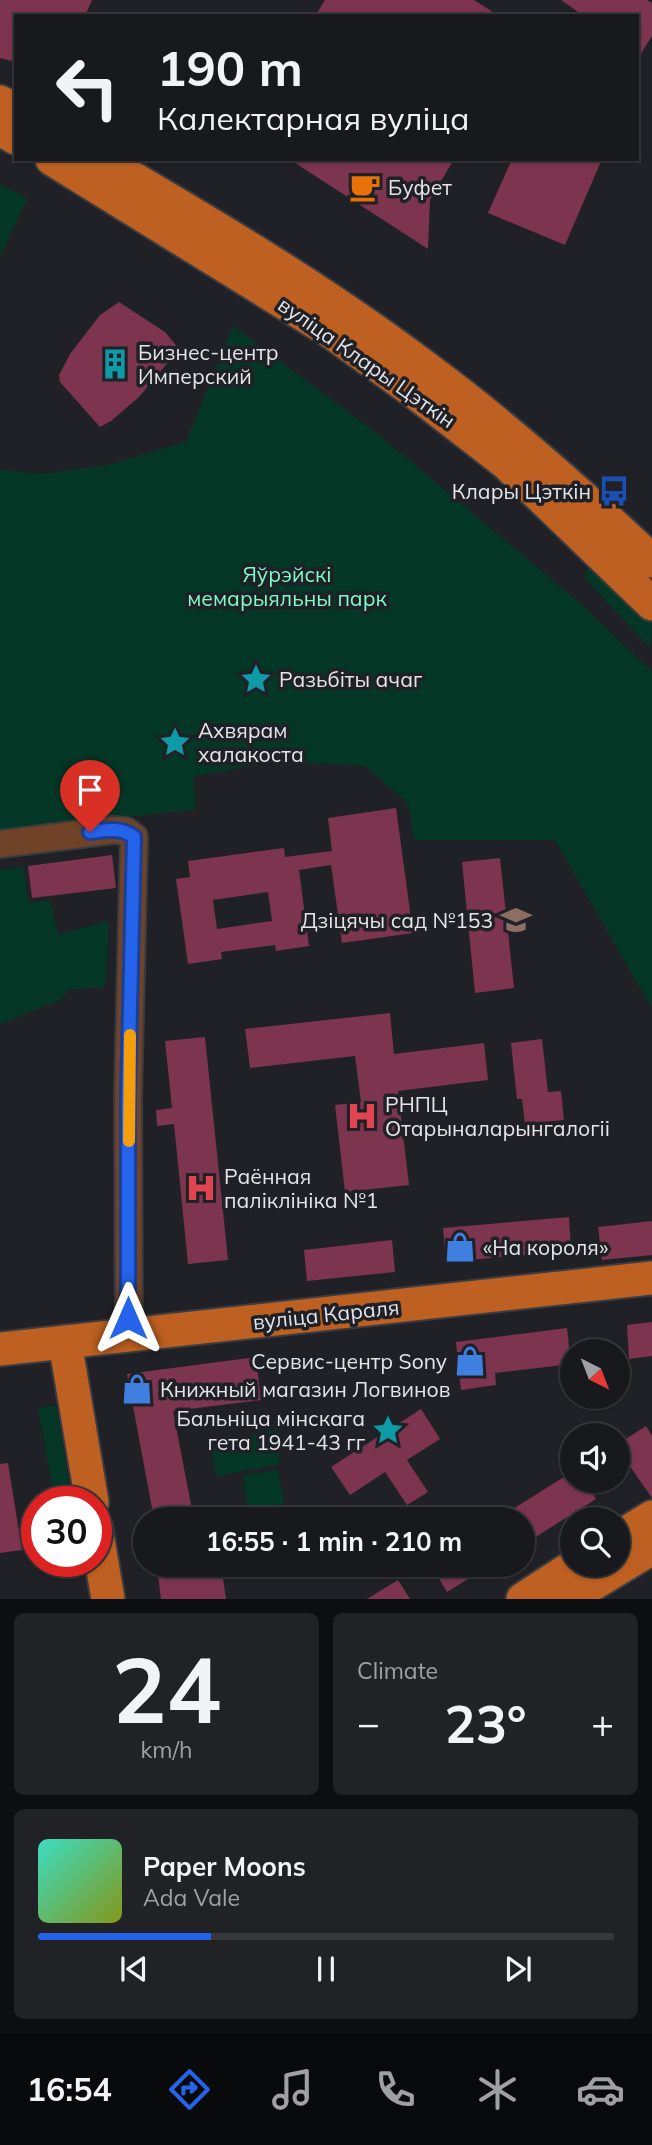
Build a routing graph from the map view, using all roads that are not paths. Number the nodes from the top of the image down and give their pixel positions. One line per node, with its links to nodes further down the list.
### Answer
1 (55, 161): 4 (main road, вуліца Клары Цэткін)
2 (103, 161): 3 (main road, вуліца Клары Цэткін)
3 (652, 561)
4 (652, 604)
5 (0, 844): 7 (street)
6 (652, 1278): 7 (main road, вуліца Караля)
7 (129, 1335): 8 (main road, вуліца Караля)
8 (65, 1342): 9 (main road, вуліца Караля); 10 (main road)
9 (0, 1349)
10 (89, 1486)
11 (652, 1517): 12 (main road)
12 (630, 1531)
13 (652, 1548): 18 (main road)
14 (560, 1575): 17 (main road)
15 (104, 1577): 16 (main road)
16 (108, 1599)
17 (523, 1599)
18 (568, 1599)

